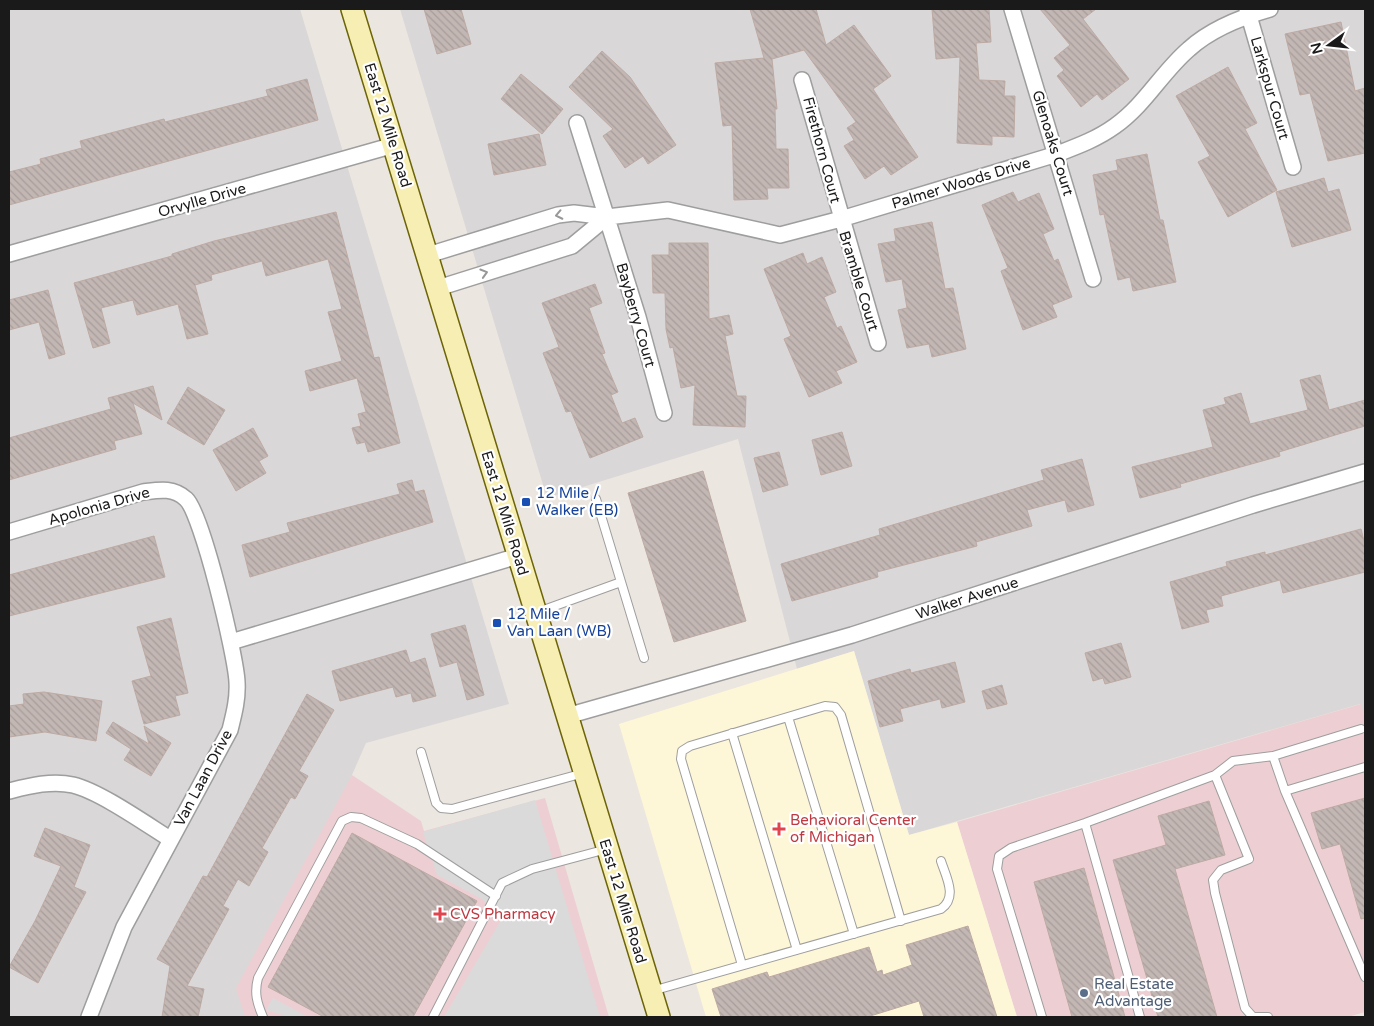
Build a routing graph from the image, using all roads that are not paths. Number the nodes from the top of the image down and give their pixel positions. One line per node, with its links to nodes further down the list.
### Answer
1 (352, 9): 7 (main road, East 12 Mile Road)
2 (1012, 9): 8 (street, Glenoaks Court)
3 (1270, 9): 4 (street, Palmer Woods Drive)
4 (1248, 12): 8 (street, Palmer Woods Drive); 9 (street, Larkspur Court)
5 (802, 80): 11 (street, Firethorn Court)
6 (577, 123): 10 (street)
7 (394, 145): 12 (street, Orvylle Drive); 13 (main road, East 12 Mile Road)
8 (1057, 154): 11 (street, Palmer Woods Drive); 14 (street, Glenoaks Court)
9 (1293, 167)
10 (607, 217): 11 (street, Palmer Woods Drive); 13 (street, Palmer Woods Drive, one-way to 13); 15 (street, one-way to 10); 17 (street, Bayberry Court)
11 (841, 219): 16 (street, Bramble Court)
12 (9, 254)
13 (428, 255): 15 (main road, East 12 Mile Road)
14 (1093, 278)
15 (438, 288): 21 (main road, East 12 Mile Road)
16 (878, 342)
17 (664, 413)
18 (1365, 472): 26 (street, Walker Avenue)
19 (596, 499): 22 (lane)
20 (9, 532): 24 (street, Apolonia Drive)
21 (518, 556): 23 (main road, East 12 Mile Road); 24 (street)
22 (621, 582): 23 (lane); 25 (lane)
23 (536, 612): 26 (main road, East 12 Mile Road)
24 (231, 642): 38 (street, Van Laan Drive)
25 (644, 658)
26 (567, 716): 33 (main road, East 12 Mile Road)
27 (788, 717): 29 (lane); 42 (lane); 43 (lane)
28 (1361, 729): 31 (lane)
29 (732, 734): 44 (lane); 45 (lane)
30 (421, 752): 33 (lane)
31 (1273, 756): 34 (lane); 36 (lane)
32 (1365, 767): 36 (lane)
33 (584, 773): 39 (main road, East 12 Mile Road)
34 (1215, 774): 37 (lane); 54 (lane)
35 (9, 791): 38 (street)
36 (1285, 791): 46 (lane)
37 (1085, 823): 52 (lane); 53 (lane)
38 (170, 839): 48 (street, Van Laan Drive)
39 (607, 849): 41 (lane); 47 (main road, East 12 Mile Road)
40 (941, 860): 42 (lane)
41 (496, 896): 49 (lane); 50 (lane)
42 (901, 921): 43 (lane)
43 (854, 934): 44 (lane)
44 (797, 950): 45 (lane)
45 (742, 965): 47 (lane)
46 (1364, 972)
47 (651, 991): 51 (main road, East 12 Mile Road)
48 (90, 1017)
49 (263, 1017)
50 (434, 1017)
51 (659, 1017)
52 (1042, 1017)
53 (1140, 1017)
54 (1268, 1017)

